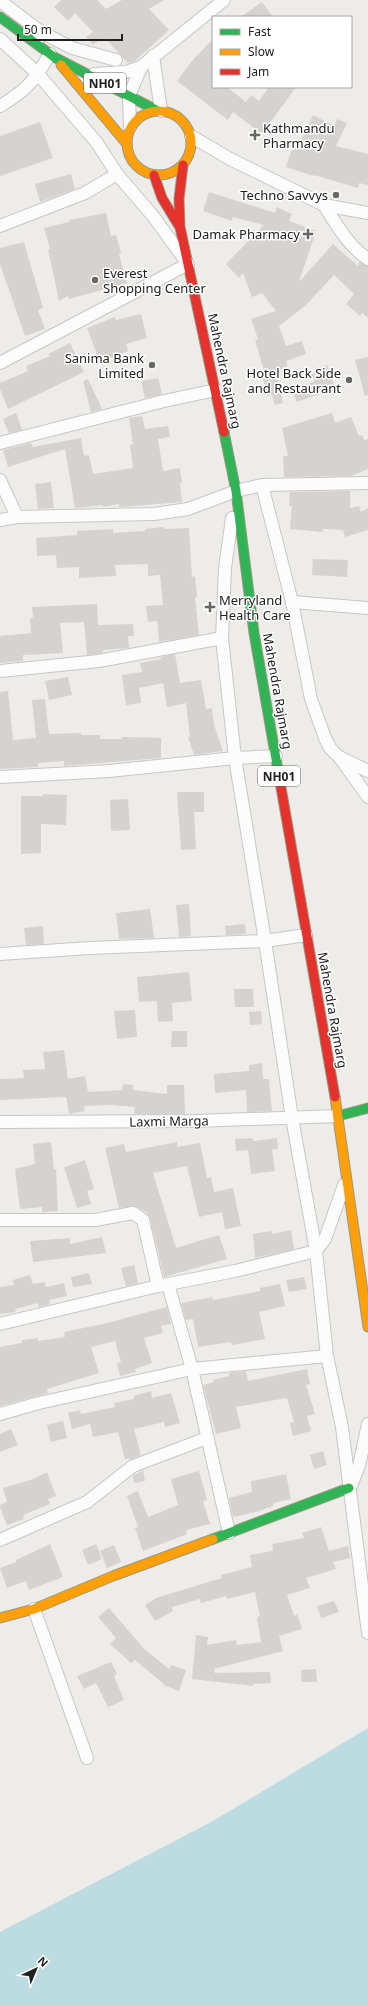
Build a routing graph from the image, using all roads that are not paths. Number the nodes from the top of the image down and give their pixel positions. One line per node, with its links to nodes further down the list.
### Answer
1 (224, 0): 8 (street)
2 (0, 1): 4 (street)
3 (0, 17): 6 (main road, NH01)
4 (40, 32): 6 (street); 9 (street)
5 (0, 39): 11 (street)
6 (36, 44): 7 (main road, NH01)
7 (52, 56): 11 (street); 12 (main road, NH01); 18 (main road, NH01)
8 (153, 56): 10 (street); 15 (street)
9 (116, 60)
10 (141, 67): 12 (street); 13 (street)
11 (38, 74): 14 (street); 20 (street)
12 (89, 75): 13 (main road, NH01)
13 (129, 96): 15 (main road, NH01); 16 (street)
14 (0, 106)
15 (158, 110): 16 (main road); 17 (main road, NH01)
16 (130, 127): 18 (main road)
17 (191, 136): 19 (main road, NH01); 22 (street)
18 (127, 144): 21 (main road, NH01)
19 (183, 165): 21 (main road); 25 (main road, NH01)
20 (117, 174): 24 (street); 27 (street)
21 (154, 175): 25 (main road, NH01)
22 (324, 205): 23 (street); 26 (street)
23 (364, 211)
24 (0, 226)
25 (180, 227): 27 (main road, Mahendra Rajmarg / NH01)
26 (368, 259)
27 (188, 264): 28 (street); 29 (main road, Mahendra Rajmarg / NH01)
28 (0, 363)
29 (216, 390): 30 (street); 34 (main road, Mahendra Rajmarg / NH01)
30 (0, 443)
31 (0, 480): 35 (street)
32 (368, 483): 33 (street)
33 (262, 485): 34 (street); 37 (street)
34 (236, 491): 35 (street); 39 (street); 41 (main road, Mahendra Rajmarg / NH01)
35 (17, 517): 36 (street)
36 (0, 520)
37 (292, 602): 38 (street); 42 (street)
38 (368, 608)
39 (222, 638): 40 (street); 43 (street)
40 (0, 671)
41 (276, 756): 43 (street); 48 (main road, Mahendra Rajmarg / NH01)
42 (339, 757): 44 (street); 46 (street); 47 (street)
43 (235, 758): 45 (street); 49 (street)
44 (368, 771)
45 (0, 777)
46 (368, 780)
47 (368, 797)
48 (306, 935): 49 (street); 52 (main road, Mahendra Rajmarg / NH01)
49 (265, 941): 50 (street); 53 (street)
50 (0, 954)
51 (368, 1108): 52 (main road)
52 (338, 1116): 53 (street, Laxmi Marga); 55 (main road, Mahendra Rajmarg / NH01)
53 (292, 1118): 54 (street, Laxmi Marga); 57 (street)
54 (0, 1122)
55 (346, 1179): 57 (street); 60 (main road, Mahendra Rajmarg / NH01)
56 (0, 1220): 58 (street)
57 (316, 1251): 58 (street); 61 (street)
58 (163, 1285): 59 (street); 62 (street)
59 (0, 1324)
60 (368, 1327)
61 (327, 1356): 62 (street); 66 (street)
62 (192, 1369): 63 (street); 65 (street)
63 (0, 1414)
64 (368, 1424): 66 (street)
65 (207, 1438): 67 (street); 68 (street)
66 (349, 1488): 67 (main road); 71 (street)
67 (229, 1533): 69 (main road)
68 (0, 1540)
69 (34, 1609): 70 (main road); 72 (street)
70 (0, 1618)
71 (368, 1633)
72 (87, 1758)

